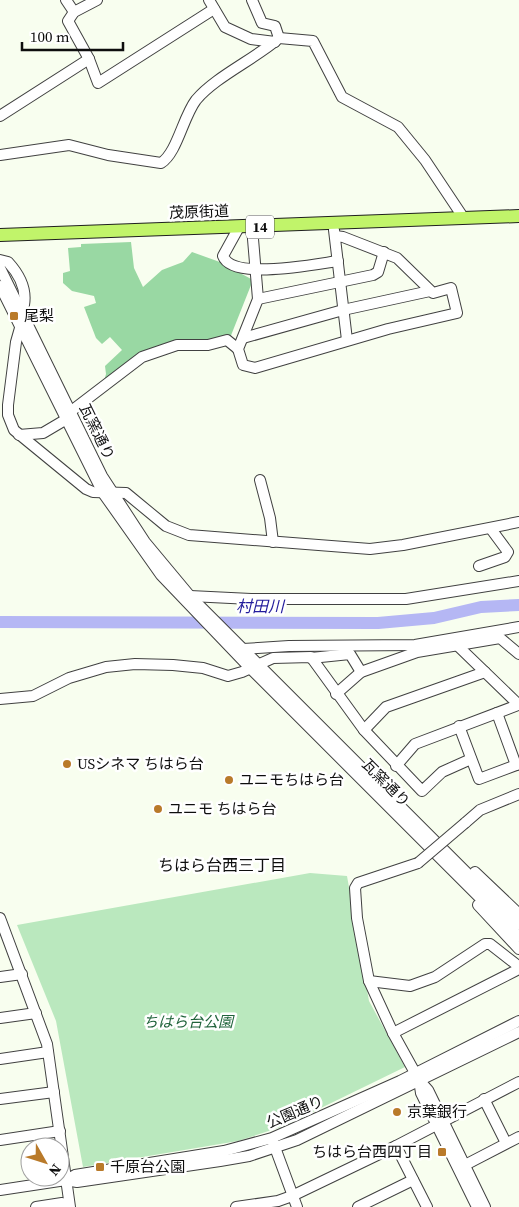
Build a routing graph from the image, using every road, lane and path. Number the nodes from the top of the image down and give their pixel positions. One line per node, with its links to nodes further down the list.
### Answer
1 (66, 0): 5 (street)
2 (96, 0): 5 (street)
3 (252, 0): 6 (street)
4 (212, 4): 6 (street); 7 (street)
5 (74, 12): 7 (street)
6 (277, 40): 9 (street); 11 (street)
7 (89, 59): 8 (street)
8 (0, 116)
9 (0, 156)
10 (519, 216): 11 (main road, 茂原街道 / 14)
11 (461, 218): 14 (main road, 茂原街道 / 14)
12 (239, 227): 13 (main road, 茂原街道 / 14); 15 (main road, 茂原街道 / 14); 20 (street)
13 (252, 227): 14 (main road, 茂原街道 / 14); 20 (street)
14 (334, 230): 16 (street); 18 (street)
15 (0, 235)
16 (384, 252): 21 (street); 23 (street)
17 (0, 260): 25 (street)
18 (338, 261): 20 (street); 21 (street)
19 (0, 268): 25 (street, 瓦窯通り)
20 (256, 271): 24 (street)
21 (340, 281): 24 (street); 26 (street)
22 (0, 286): 27 (street, 瓦窯通り)
23 (430, 291): 26 (street); 29 (street)
24 (258, 299): 28 (street)
25 (18, 308): 31 (street, 瓦窯通り)
26 (343, 310): 28 (street); 29 (street)
27 (20, 328): 31 (street, 瓦窯通り); 32 (street)
28 (243, 338): 30 (street)
29 (347, 340): 30 (street)
30 (238, 349): 31 (street)
31 (67, 416): 32 (street); 34 (street, 瓦窯通り)
32 (19, 435): 34 (street)
33 (260, 480): 37 (street)
34 (107, 493): 37 (street); 40 (street, 瓦窯通り)
35 (519, 522): 36 (street)
36 (491, 529): 37 (street); 38 (street)
37 (273, 542)
38 (479, 566)
39 (519, 581): 40 (street)
40 (187, 598): 43 (street, 瓦窯通り)
41 (519, 627): 43 (street)
42 (459, 647): 44 (street); 47 (street); 48 (street)
43 (238, 649): 46 (street, 瓦窯通り)
44 (519, 654)
45 (312, 658): 46 (street); 47 (street); 49 (street)
46 (254, 666): 50 (street); 59 (street, 瓦窯通り)
47 (361, 672): 49 (street)
48 (485, 672): 51 (street); 54 (street)
49 (336, 694): 54 (street)
50 (0, 699)
51 (519, 705): 52 (street)
52 (497, 713): 53 (street); 56 (street)
53 (459, 726): 55 (street); 57 (street)
54 (364, 730): 57 (street)
55 (471, 759): 56 (street); 57 (street)
56 (518, 765)
57 (396, 766)
58 (519, 794): 68 (street, bridge)
59 (439, 850): 60 (street); 62 (street, 瓦窯通り); 64 (street, 瓦窯通り); 65 (street)
60 (519, 914)
61 (0, 918): 63 (street)
62 (519, 925)
63 (2, 930): 66 (street)
64 (519, 937)
65 (519, 948)
66 (22, 974): 67 (street); 69 (street)
67 (0, 977)
68 (368, 982): 73 (street); 73 (street)
69 (36, 1013): 70 (street); 74 (street)
70 (0, 1018)
71 (519, 1021): 76 (street, 公園通り)
72 (519, 1032): 76 (street, 公園通り)
73 (394, 1033): 76 (street)
74 (48, 1052): 75 (street); 78 (street)
75 (0, 1059)
76 (417, 1076): 81 (street); 86 (street, 公園通り)
77 (519, 1082): 79 (street)
78 (54, 1092): 80 (street); 82 (street)
79 (484, 1099): 81 (street); 87 (street)
80 (0, 1100)
81 (439, 1122): 88 (street); 89 (street); 102 (street)
82 (60, 1131): 83 (street); 85 (street)
83 (61, 1137)
84 (519, 1137): 87 (street)
85 (0, 1140)
86 (273, 1143): 91 (street, 公園通り); 95 (street)
87 (506, 1143): 89 (street)
88 (396, 1146): 90 (street); 95 (street)
89 (465, 1165): 103 (street)
90 (413, 1180): 100 (street); 101 (street)
91 (70, 1181)
92 (20, 1187): 94 (street, 公園通り)
93 (66, 1187): 96 (street)
94 (0, 1190)
95 (292, 1196): 98 (street); 99 (street)
96 (66, 1205): 97 (street)
97 (37, 1207)
98 (236, 1207)
99 (297, 1207)
100 (358, 1207)
101 (427, 1207)
102 (477, 1207)
103 (485, 1207)

